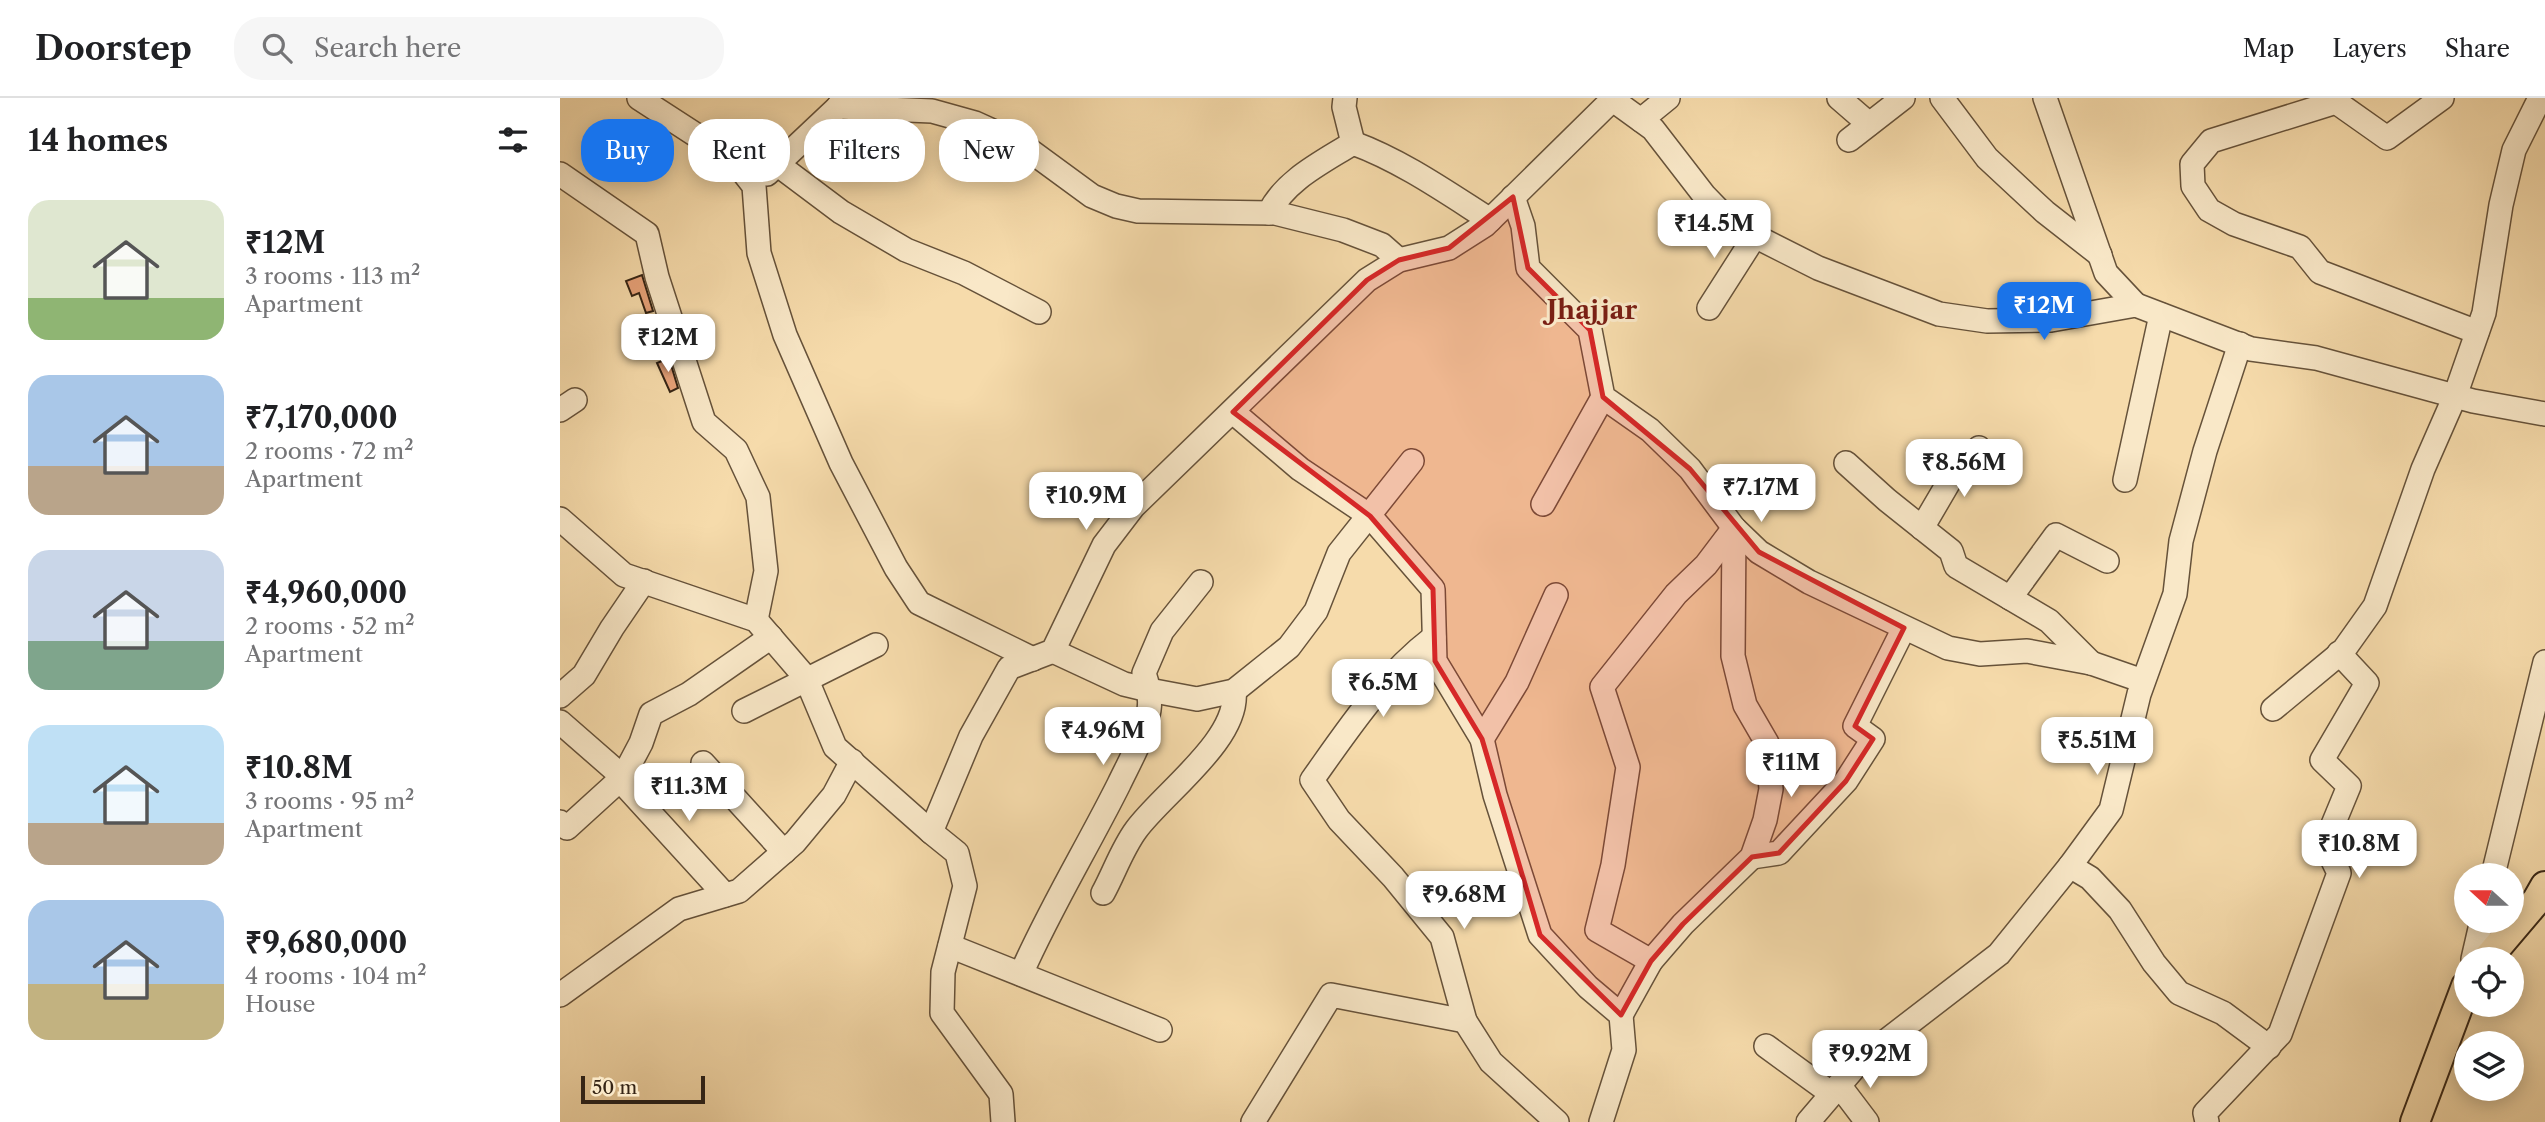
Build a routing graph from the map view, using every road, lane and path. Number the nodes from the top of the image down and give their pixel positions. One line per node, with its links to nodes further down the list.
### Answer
1 (639, 98): 21 (street)
2 (1345, 98): 16 (street)
3 (1668, 98): 13 (street)
4 (1839, 98): 14 (street)
5 (1903, 98): 14 (street)
6 (1942, 98): 26 (street)
7 (2045, 98): 26 (street)
8 (2442, 98): 11 (street)
9 (2540, 98): 32 (street)
10 (1614, 99): 13 (street); 22 (street)
11 (2335, 100): 32 (street)
12 (841, 103): 17 (street); 23 (street)
13 (1641, 120): 25 (street)
14 (1870, 124): 15 (street)
15 (1849, 140)
16 (1353, 143): 23 (street); 24 (street)
17 (790, 152)
18 (560, 174): 52 (street)
19 (790, 174): 30 (street)
20 (758, 182): 21 (street)
21 (754, 186): 57 (street)
22 (1513, 197): 24 (street); 35 (street)
23 (1269, 213): 27 (street)
24 (1490, 220): 27 (street)
25 (1755, 236): 28 (street); 29 (street)
26 (2100, 255): 28 (street)
27 (1399, 260): 36 (street)
28 (2136, 305): 31 (street)
29 (1709, 308)
30 (1039, 312)
31 (2161, 314): 33 (street); 41 (street)
32 (2477, 331): 34 (street)
33 (2240, 344): 34 (street); 61 (street)
34 (2455, 396): 37 (street); 56 (street)
35 (1603, 397): 42 (street); 45 (street)
36 (1233, 412): 43 (street); 57 (street)
37 (2545, 414)
38 (1979, 448): 46 (street)
39 (1412, 461): 43 (street)
40 (1846, 463): 46 (street)
41 (2125, 480)
42 (1543, 504)
43 (1370, 516): 54 (street); 63 (street)
44 (560, 520): 48 (street)
45 (1734, 528): 53 (street); 75 (street); 83 (street)
46 (1922, 528): 51 (street)
47 (2107, 561): 51 (street)
48 (644, 581): 52 (street); 64 (street)
49 (1201, 582): 62 (street)
50 (1556, 595): 68 (street)
51 (2010, 597): 58 (street)
52 (763, 628): 60 (street); 71 (street)
53 (1903, 628): 58 (street); 75 (street)
54 (1434, 637): 68 (street); 88 (street)
55 (876, 645): 60 (street)
56 (2339, 653): 65 (street); 91 (street)
57 (1043, 655): 62 (street); 73 (street)
58 (2091, 663): 61 (street)
59 (2545, 663): 76 (street)
60 (806, 678): 66 (street); 69 (street)
61 (2143, 681): 77 (street)
62 (1149, 690): 63 (street); 84 (street)
63 (1234, 691): 79 (street)
64 (560, 696)
65 (2273, 709)
66 (744, 710)
67 (560, 722): 71 (street)
68 (1482, 739): 86 (street)
69 (852, 761): 73 (street); 74 (street)
70 (703, 763): 74 (street)
71 (621, 779): 72 (street); 80 (street)
72 (560, 822)
73 (931, 832): 81 (street)
74 (784, 852): 80 (street)
75 (1752, 857): 83 (street)
76 (2496, 863)
77 (2070, 866): 91 (street); 92 (street)
78 (2545, 886): 82 (main road)
79 (1103, 893)
80 (725, 895): 85 (street)
81 (950, 946): 84 (street); 93 (street)
82 (2497, 947)
83 (1651, 961): 86 (street)
84 (1021, 974): 89 (street)
85 (560, 995)
86 (1621, 1015): 96 (street)
87 (2454, 1017): 100 (main road)
88 (1465, 1021): 94 (street); 95 (street)
89 (1160, 1030)
90 (1766, 1046): 92 (street)
91 (2269, 1047): 99 (street)
92 (1835, 1090): 97 (street); 98 (street)
93 (1003, 1122)
94 (1253, 1122)
95 (1557, 1122)
96 (1601, 1122)
97 (1808, 1122)
98 (1867, 1122)
99 (2207, 1122)
100 (2415, 1122)

